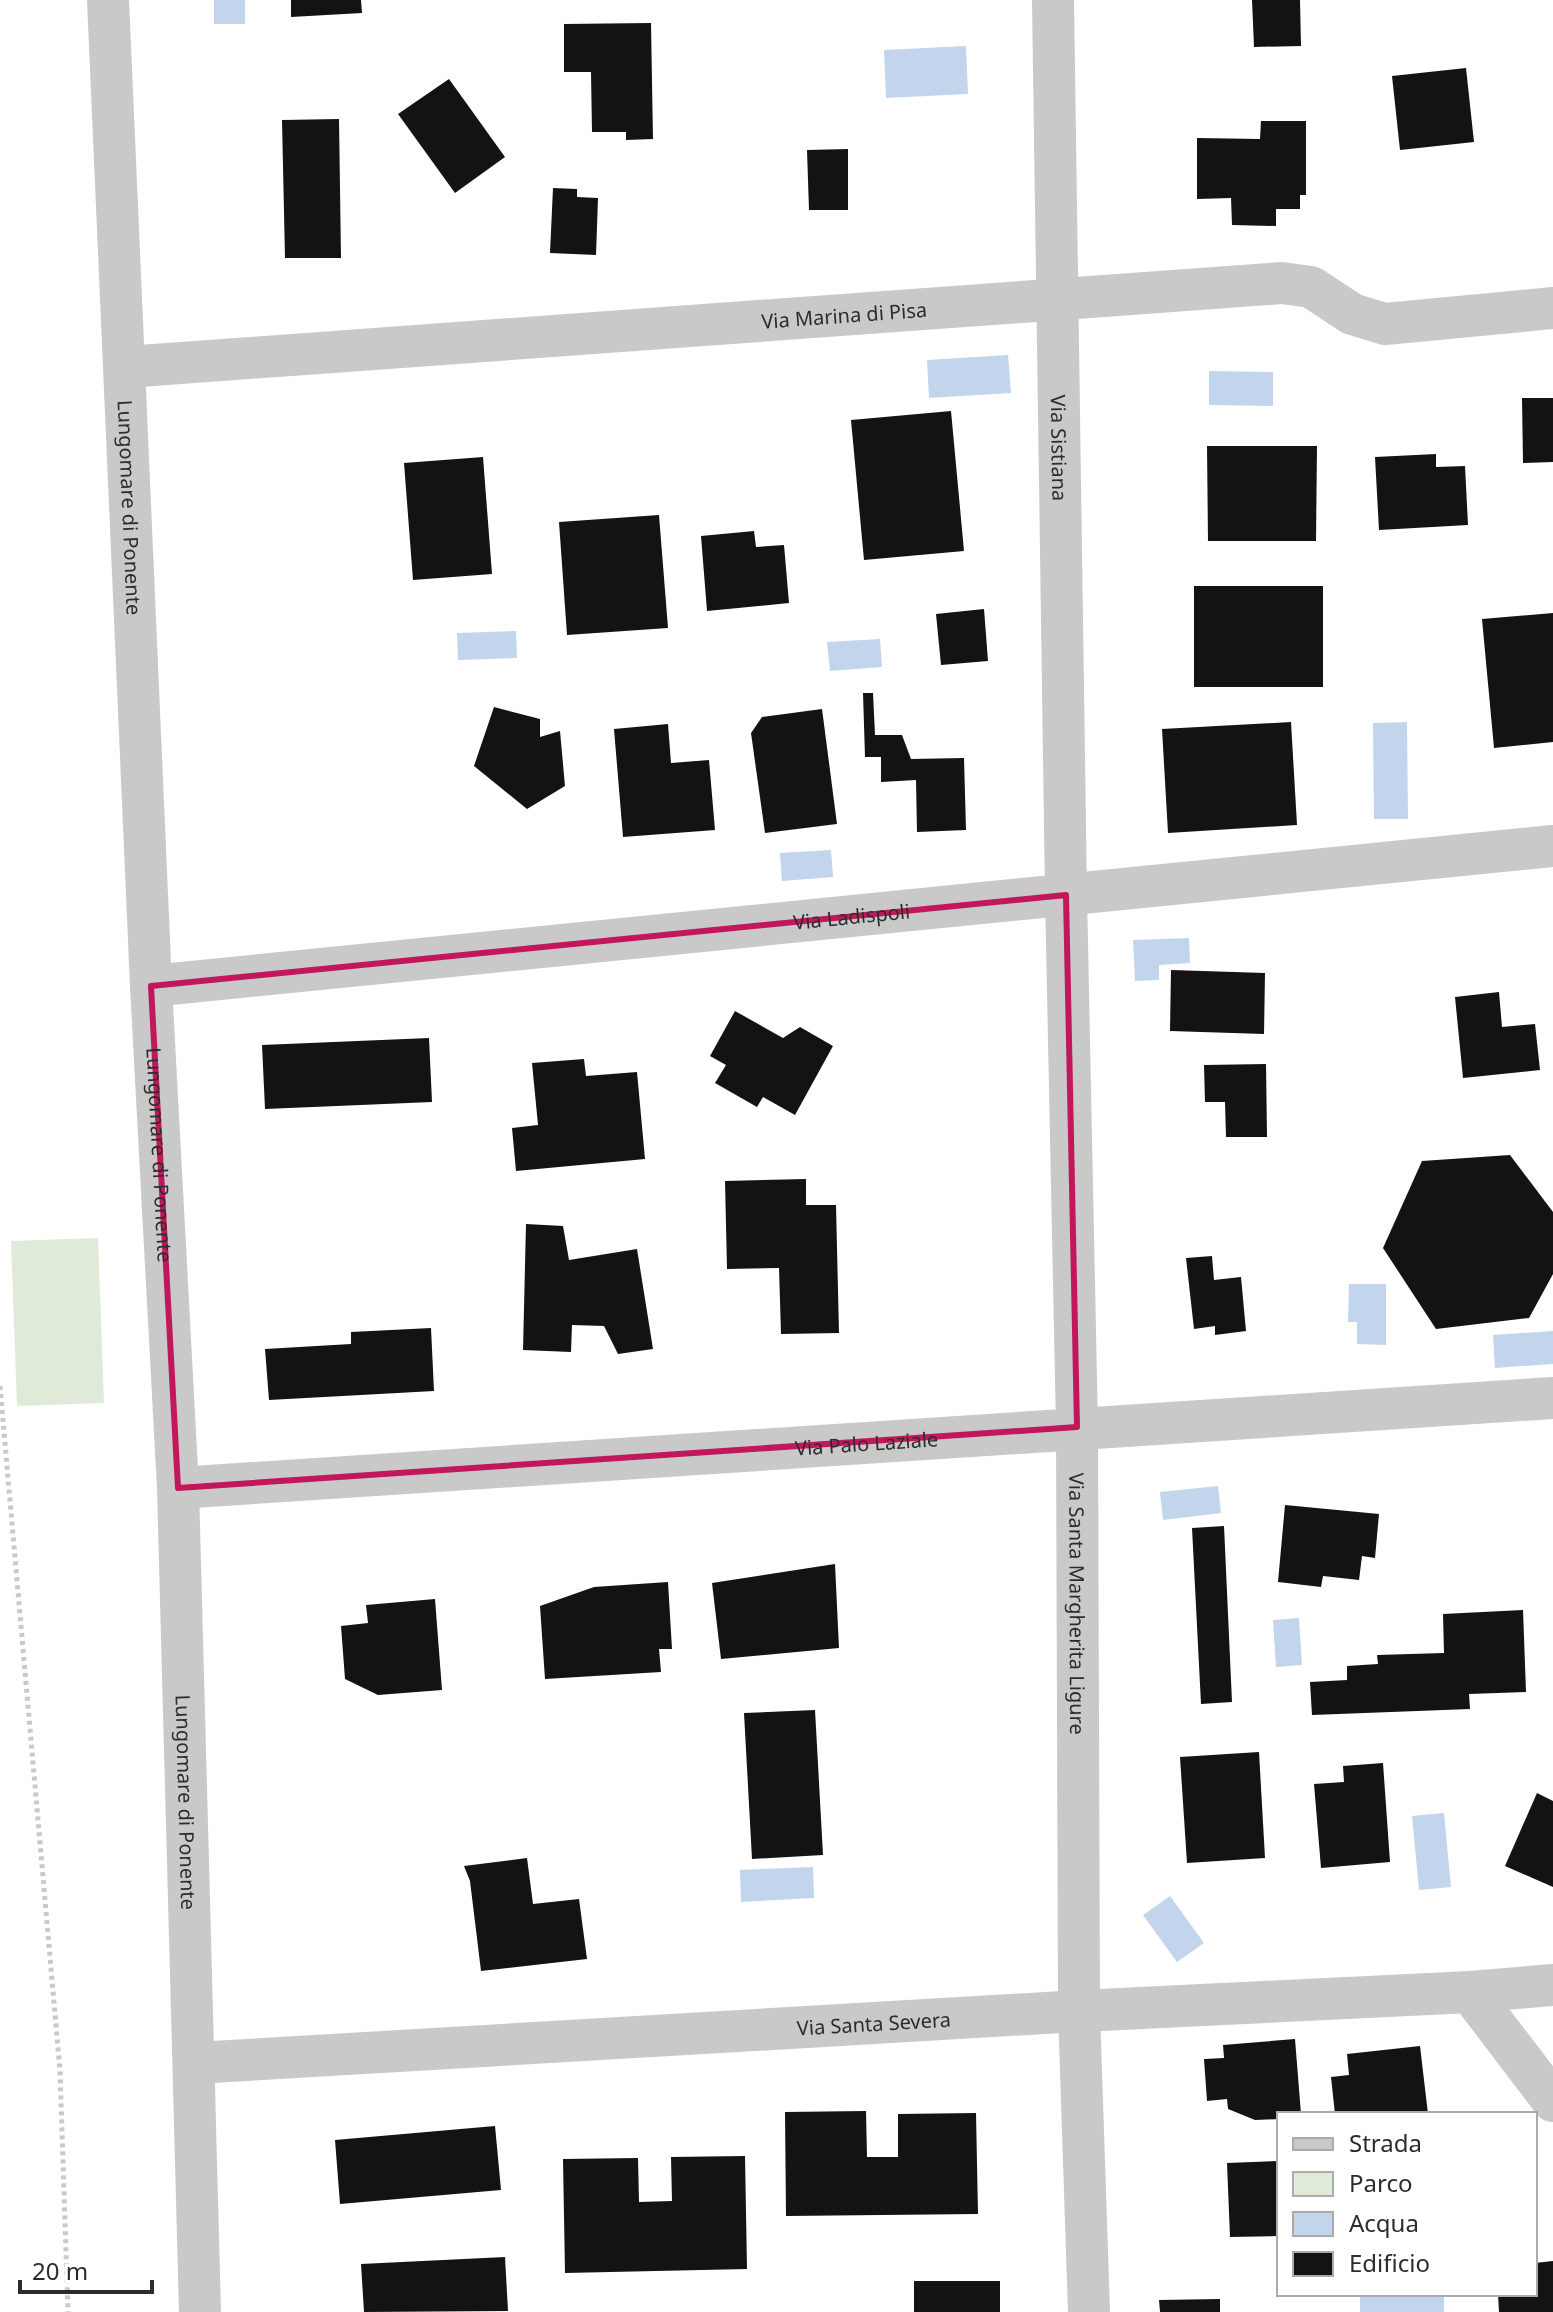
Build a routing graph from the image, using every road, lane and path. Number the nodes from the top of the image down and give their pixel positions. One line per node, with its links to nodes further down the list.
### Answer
1 (108, 0): 5 (street, Lungomare di Ponente)
2 (1053, 0): 3 (street, Via Sistiana)
3 (1058, 300): 4 (street, Via Marina di Pisa); 5 (street, Via Marina di Pisa); 7 (street, Via Sistiana)
4 (1553, 308)
5 (126, 367): 8 (street, Lungomare di Ponente)
6 (1553, 846): 7 (street, Via Ladispoli)
7 (1066, 895): 8 (street, Via Ladispoli); 11 (street, Via Santa Margherita Ligure)
8 (151, 986): 12 (street, Lungomare di Ponente)
9 (0, 1386): 18 (path)
10 (1553, 1398): 11 (street, Via Palo Laziale)
11 (1077, 1427): 12 (street, Via Palo Laziale); 15 (street, Via Santa Margherita Ligure)
12 (178, 1488): 16 (street, Lungomare di Ponente)
13 (1553, 1985): 14 (street, Via Santa Severa)
14 (1470, 1992): 15 (street, Via Santa Severa); 17 (street)
15 (1079, 2011): 16 (street, Via Santa Severa); 20 (street, Via Santa Margherita Ligure)
16 (195, 2063): 19 (street, Lungomare di Ponente)
17 (1552, 2091)
18 (68, 2312)
19 (200, 2312)
20 (1089, 2312)

